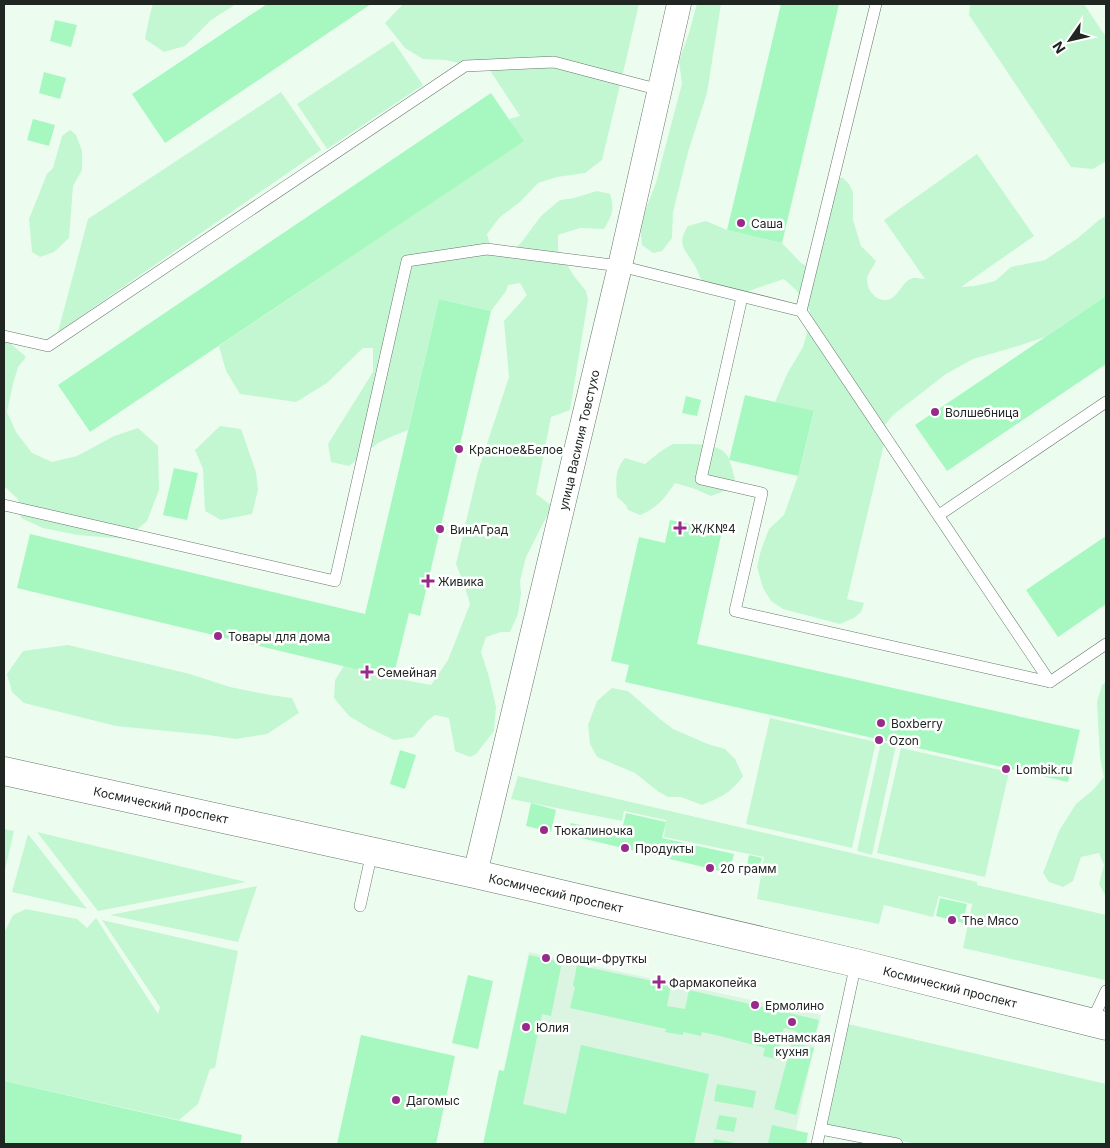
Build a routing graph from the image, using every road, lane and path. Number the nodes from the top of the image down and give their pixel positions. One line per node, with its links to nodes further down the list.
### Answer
1 (679, 4): 3 (street, улица Василия Товстухо)
2 (876, 4): 6 (lane)
3 (660, 90): 4 (street, улица Василия Товстухо); 7 (lane)
4 (620, 266): 5 (lane); 9 (lane); 15 (street, улица Василия Товстухо)
5 (742, 296): 6 (lane); 12 (lane)
6 (802, 311): 10 (lane)
7 (4, 336)
8 (1106, 402): 10 (lane)
9 (4, 505)
10 (939, 515): 12 (lane)
11 (1106, 644): 12 (lane)
12 (1050, 682)
13 (4, 771): 14 (main road, Космический проспект)
14 (372, 852): 15 (main road, Космический проспект); 16 (lane)
15 (475, 874): 17 (main road, Космический проспект)
16 (360, 906)
17 (856, 963): 19 (main road, Космический проспект); 20 (lane)
18 (1106, 991): 19 (lane)
19 (1099, 1024)
20 (820, 1129): 21 (lane); 22 (lane)
21 (817, 1144)
22 (897, 1144)

